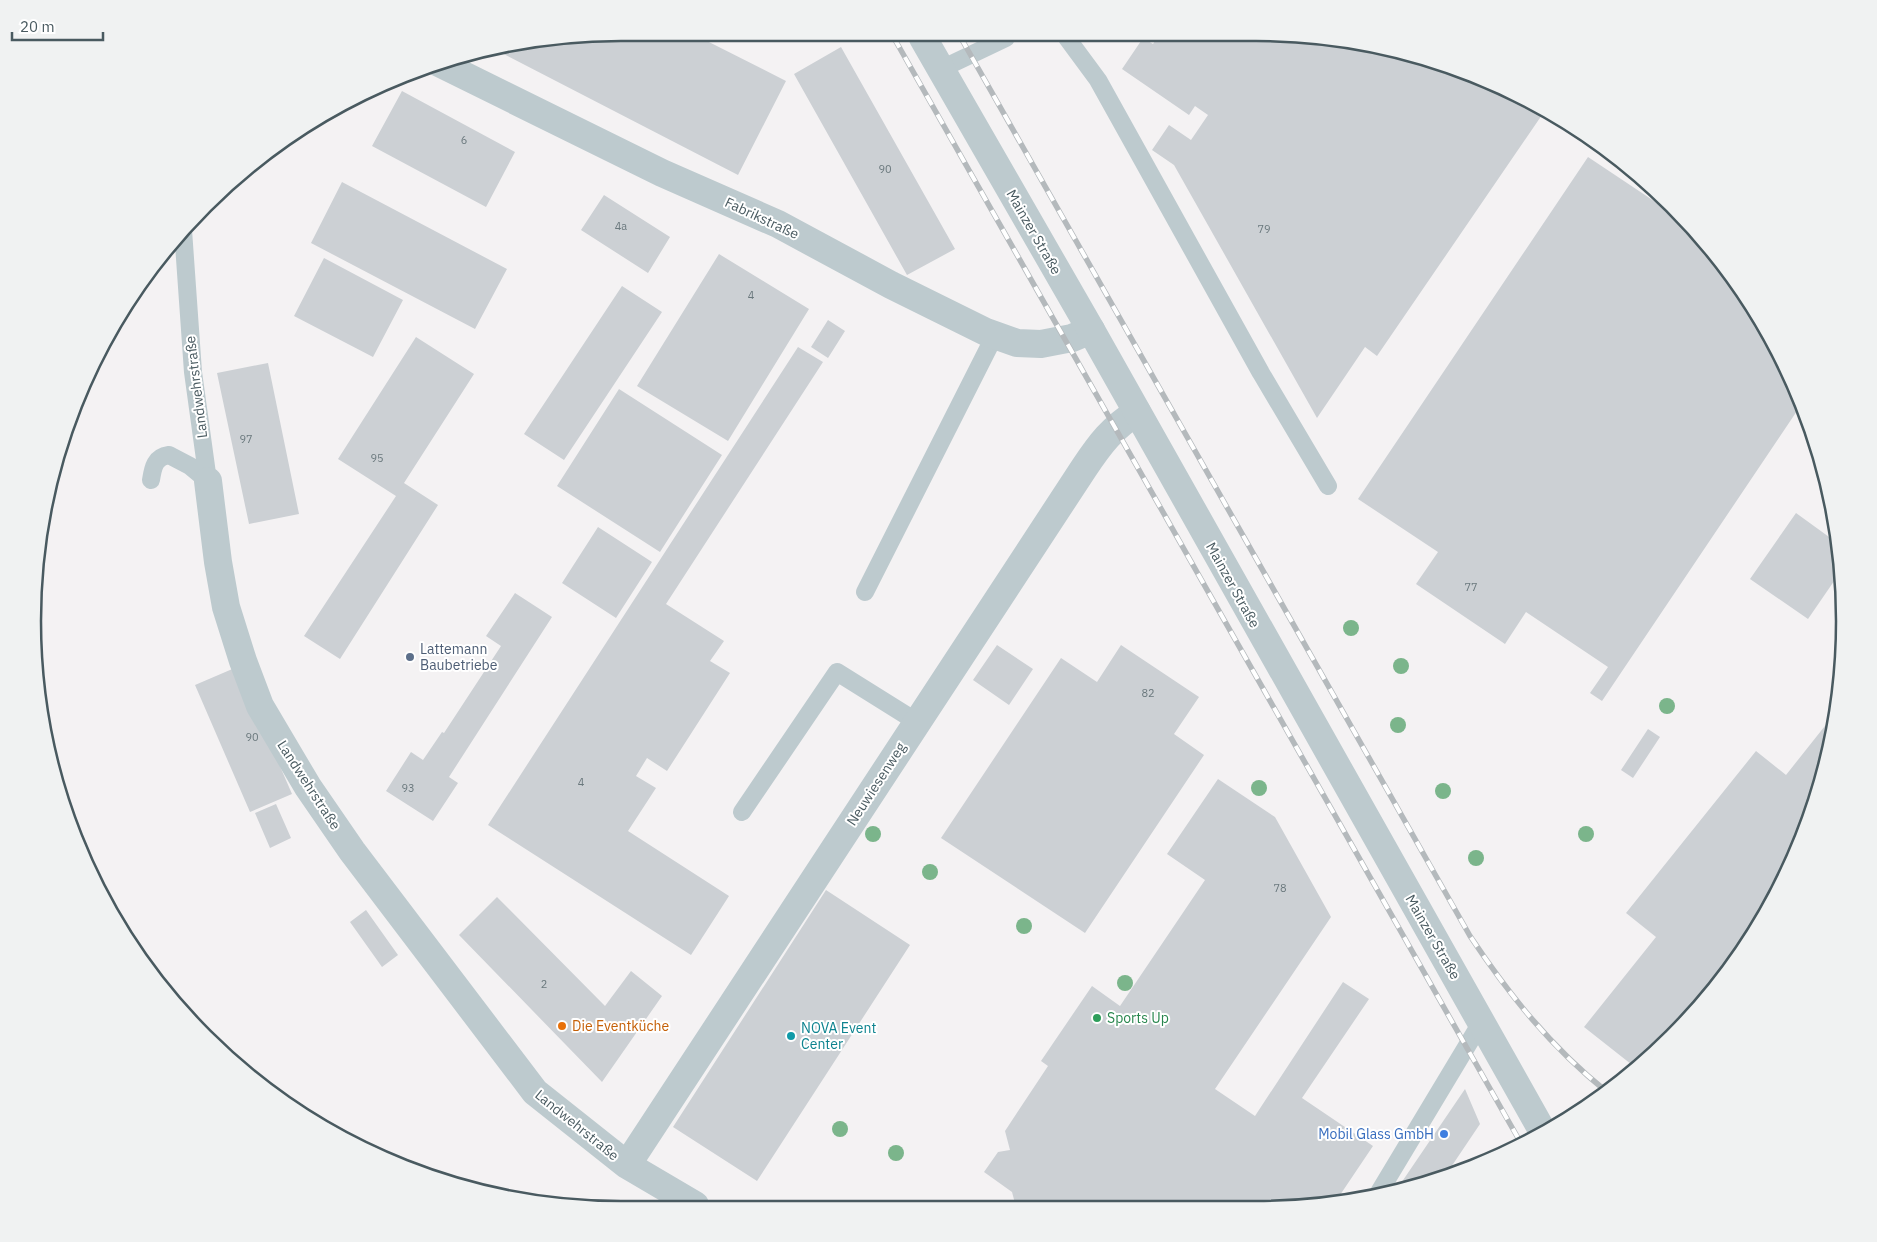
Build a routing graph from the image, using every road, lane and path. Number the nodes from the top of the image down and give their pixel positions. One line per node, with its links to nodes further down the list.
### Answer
1 (925, 41): 5 (street, Mainzer Straße)
2 (1000, 41): 5 (lane)
3 (1069, 41): 12 (lane)
4 (449, 68): 8 (street, Fabrikstraße)
5 (941, 70): 7 (street, Mainzer Straße)
6 (184, 241): 11 (lane, Landwehrstraße)
7 (1090, 330): 8 (street, Fabrikstraße); 9 (street, Mainzer Straße)
8 (995, 335): 13 (lane)
9 (1137, 412): 14 (street, Neuwiesenweg); 16 (street, Mainzer Straße)
10 (151, 480): 11 (lane)
11 (208, 481): 18 (street, Landwehrstraße)
12 (1328, 486)
13 (865, 592)
14 (917, 722): 15 (lane); 18 (street, Neuwiesenweg)
15 (742, 812)
16 (1482, 1021): 17 (street, Mainzer Straße); 19 (lane)
17 (1540, 1126)
18 (626, 1165): 20 (street, Landwehrstraße)
19 (1382, 1187)
20 (688, 1201)

